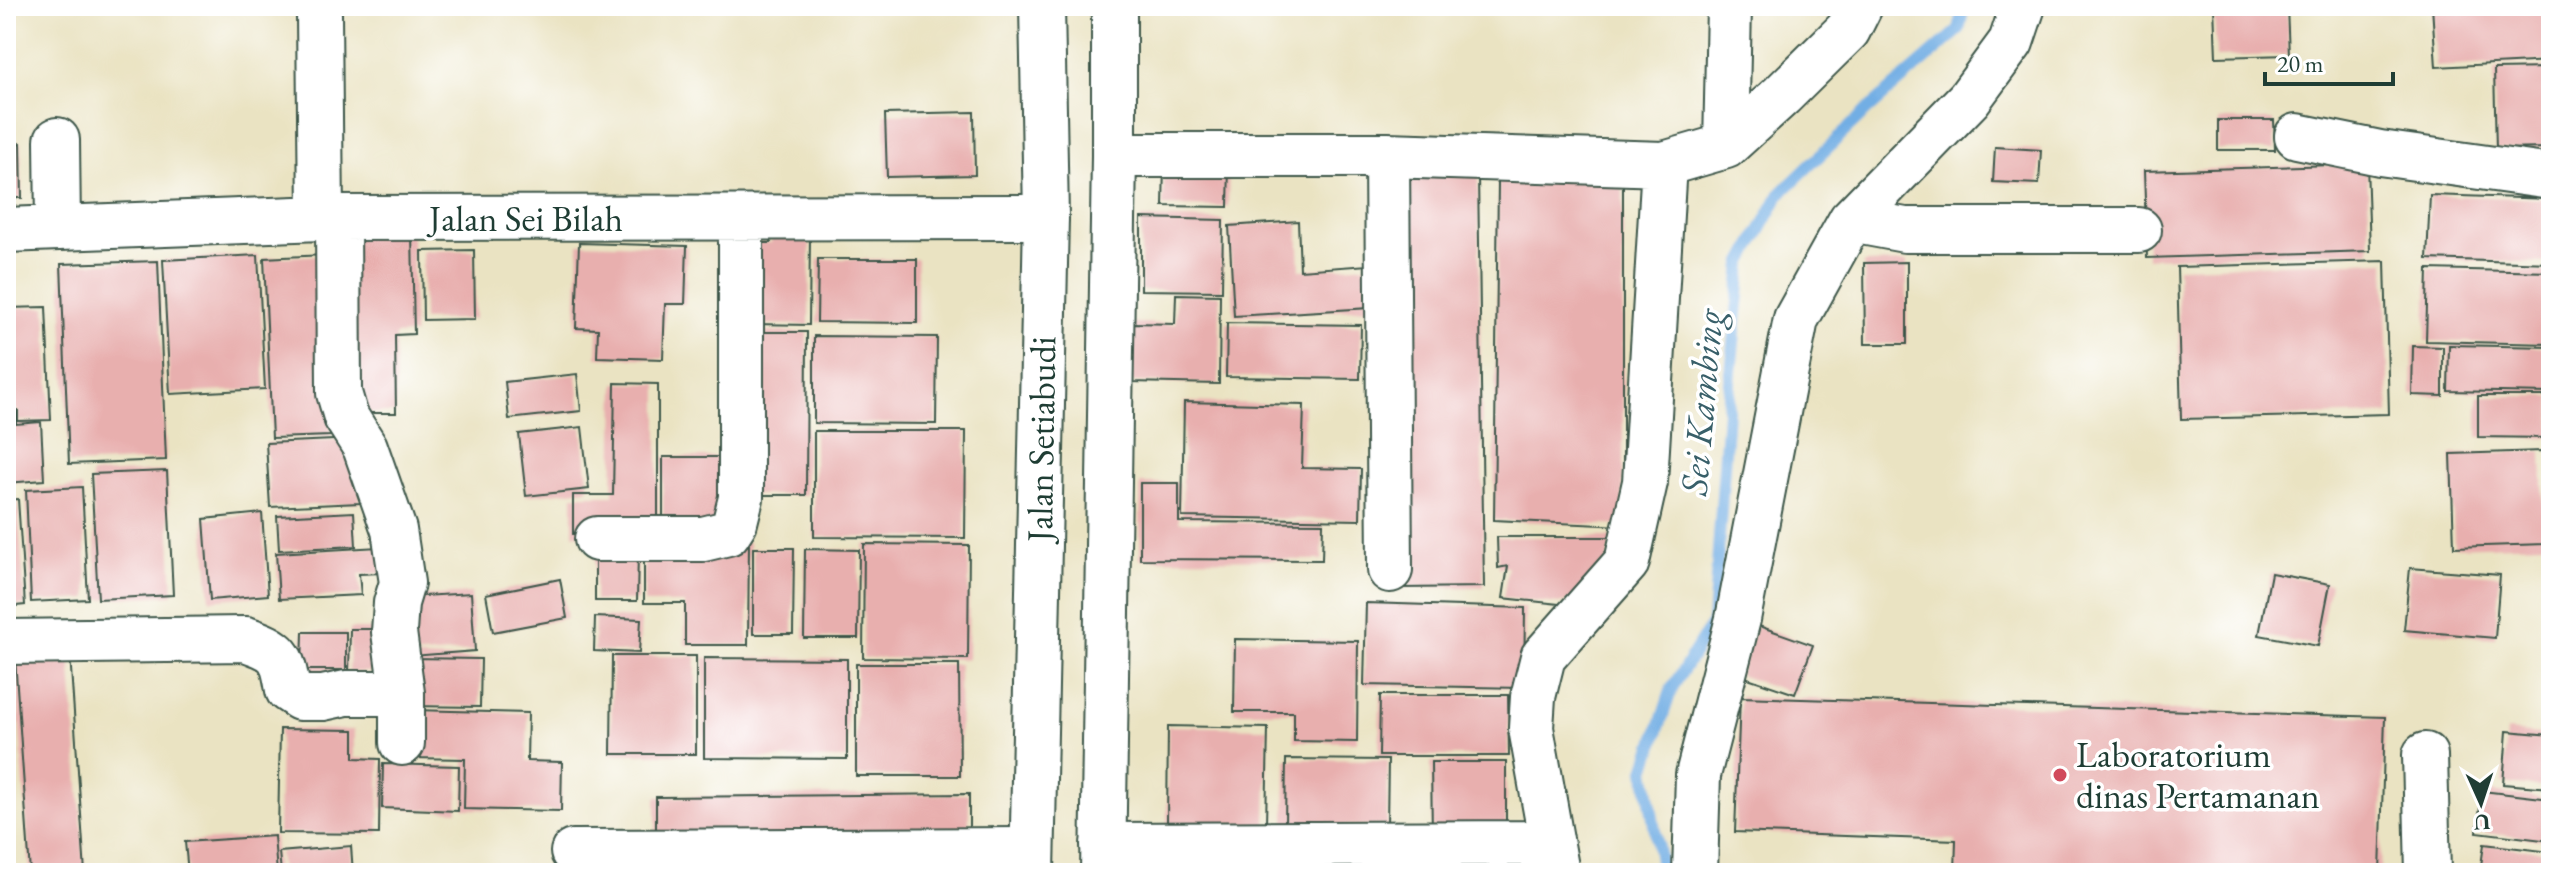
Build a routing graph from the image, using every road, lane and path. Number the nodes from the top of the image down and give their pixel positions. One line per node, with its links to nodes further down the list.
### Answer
1 (1042, 6): 14 (street, Jalan Setiabudi)
2 (1114, 6): 10 (street, Jalan Setiabudi)
3 (1729, 6): 9 (street)
4 (1860, 6): 9 (street)
5 (2023, 6): 17 (street)
6 (319, 14): 15 (street)
7 (2297, 136): 13 (street)
8 (57, 140): 18 (street)
9 (1726, 146): 12 (street)
10 (1114, 155): 11 (street); 29 (street, Jalan Setiabudi)
11 (1387, 155): 12 (street); 22 (street)
12 (1664, 164): 28 (street)
13 (2551, 177)
14 (1046, 217): 16 (street, Jalan Sei Bilah); 30 (street, Jalan Setiabudi)
15 (330, 218): 16 (street, Jalan Sei Bilah); 18 (street, Jalan Sei Bilah); 24 (street)
16 (741, 218): 21 (street)
17 (1851, 220): 20 (street); 31 (street)
18 (58, 228): 19 (street, Jalan Sei Bilah)
19 (6, 230)
20 (2139, 230)
21 (597, 539)
22 (1390, 570)
23 (6, 642): 24 (street)
24 (402, 693): 25 (street)
25 (402, 743)
26 (2425, 755): 32 (street)
27 (573, 852): 30 (street)
28 (1554, 858): 29 (street)
29 (1103, 859)
30 (1032, 862)
31 (1695, 873)
32 (2428, 873)

